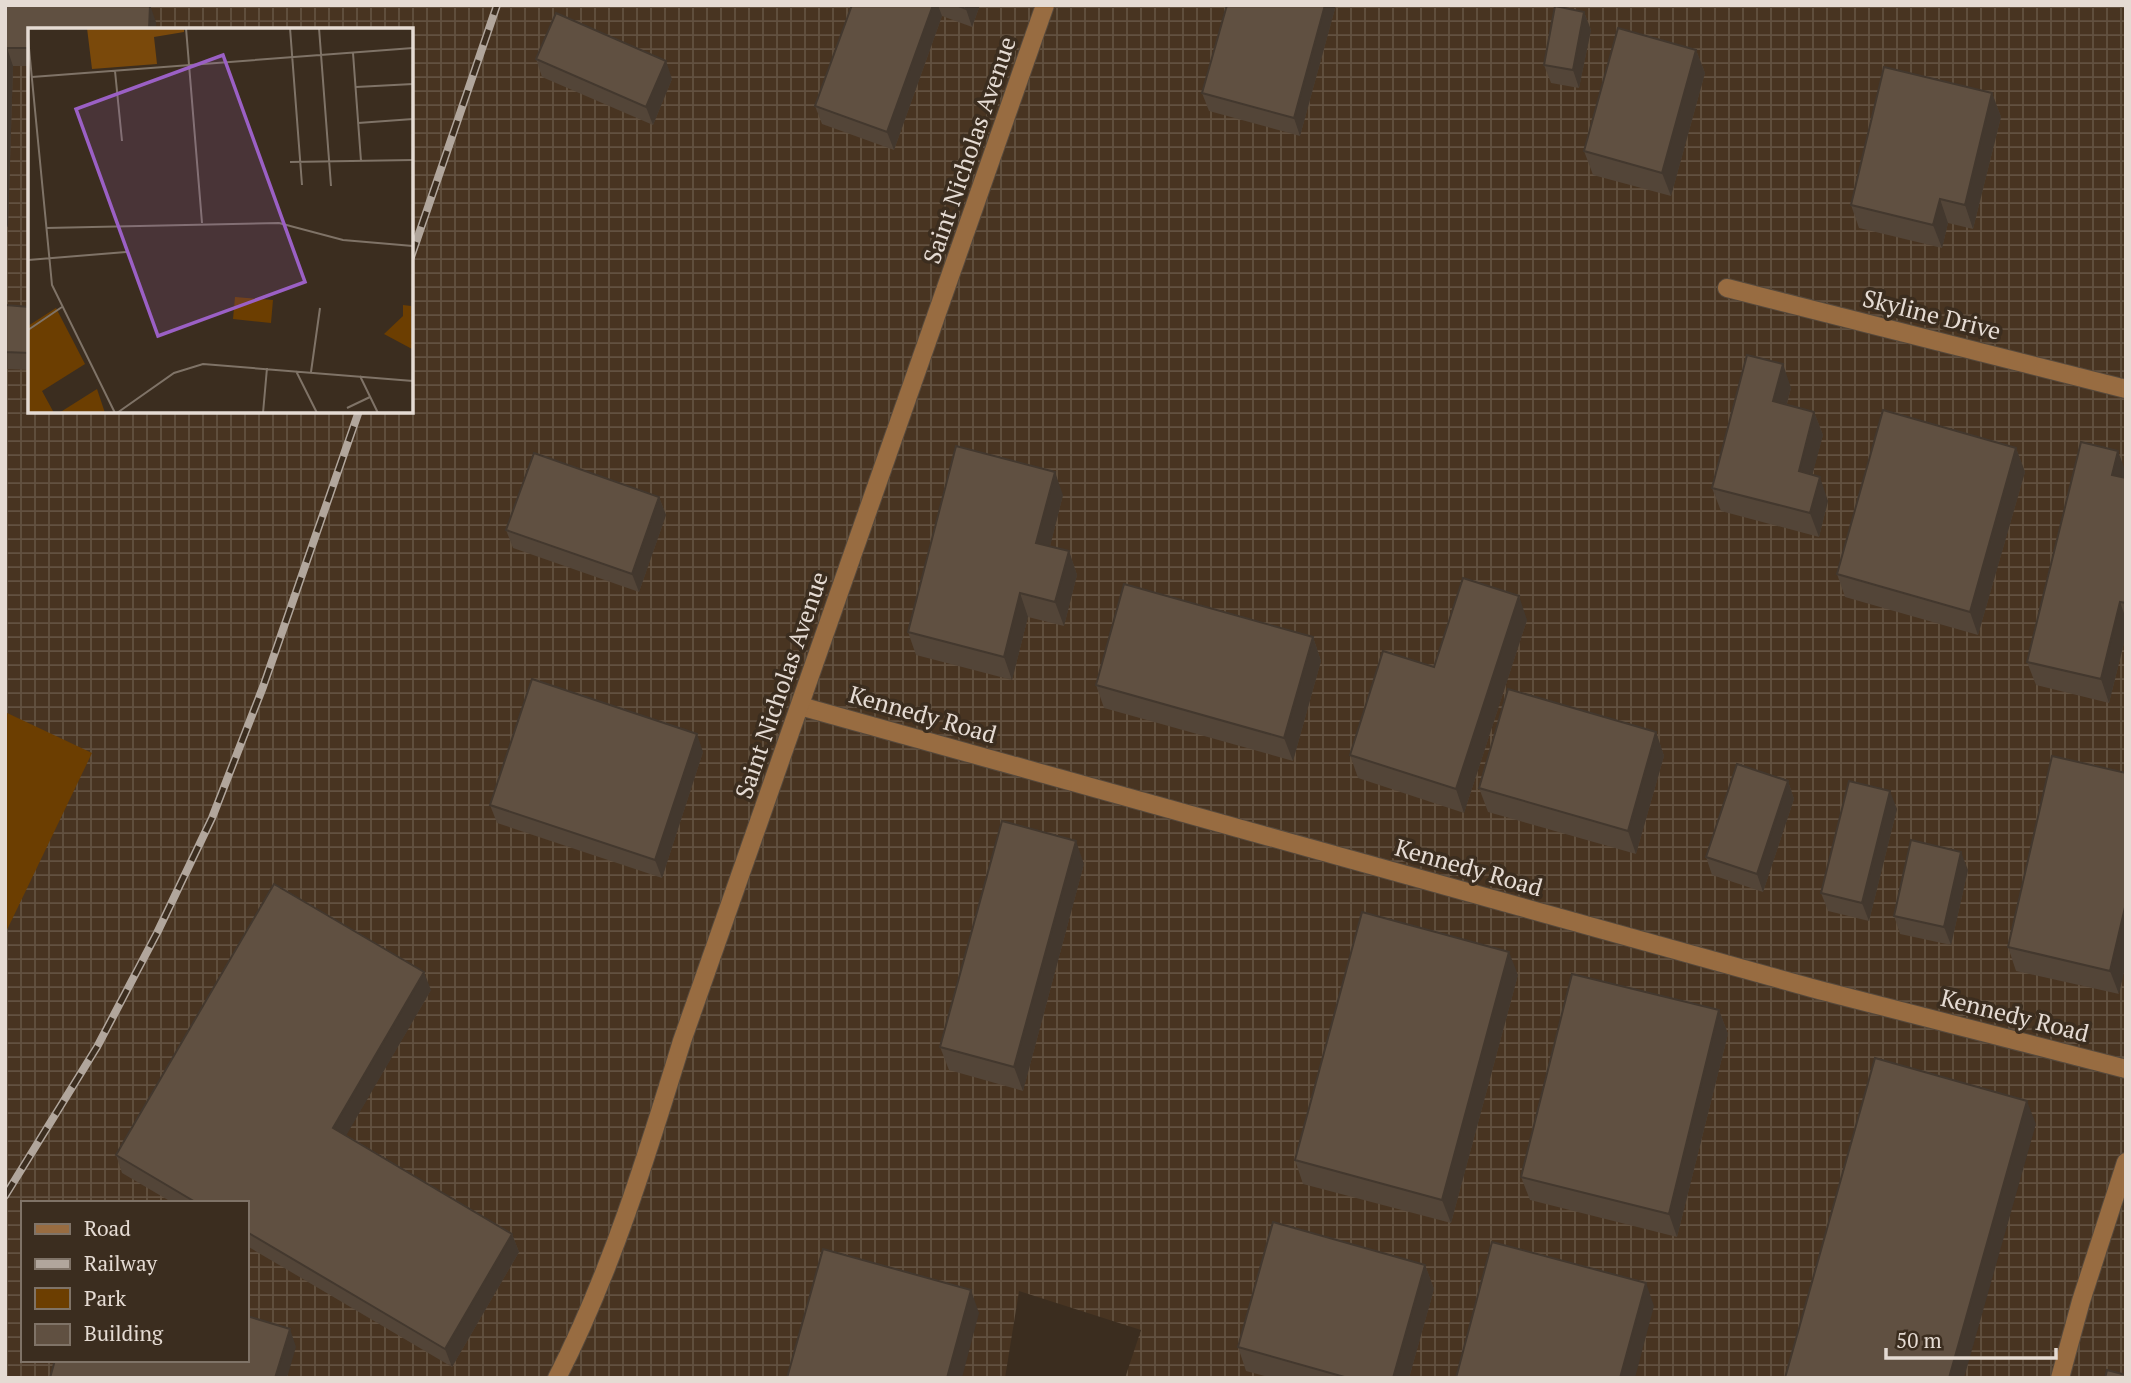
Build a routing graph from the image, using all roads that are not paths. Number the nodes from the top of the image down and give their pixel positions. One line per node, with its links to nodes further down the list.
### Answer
1 (1045, 5): 4 (street, Saint Nicholas Avenue)
2 (1727, 288): 3 (street, Skyline Drive)
3 (2126, 389)
4 (800, 706): 5 (street, Kennedy Road); 7 (street, Saint Nicholas Avenue)
5 (2126, 1069)
6 (2126, 1162): 8 (street)
7 (557, 1378)
8 (2060, 1378)

